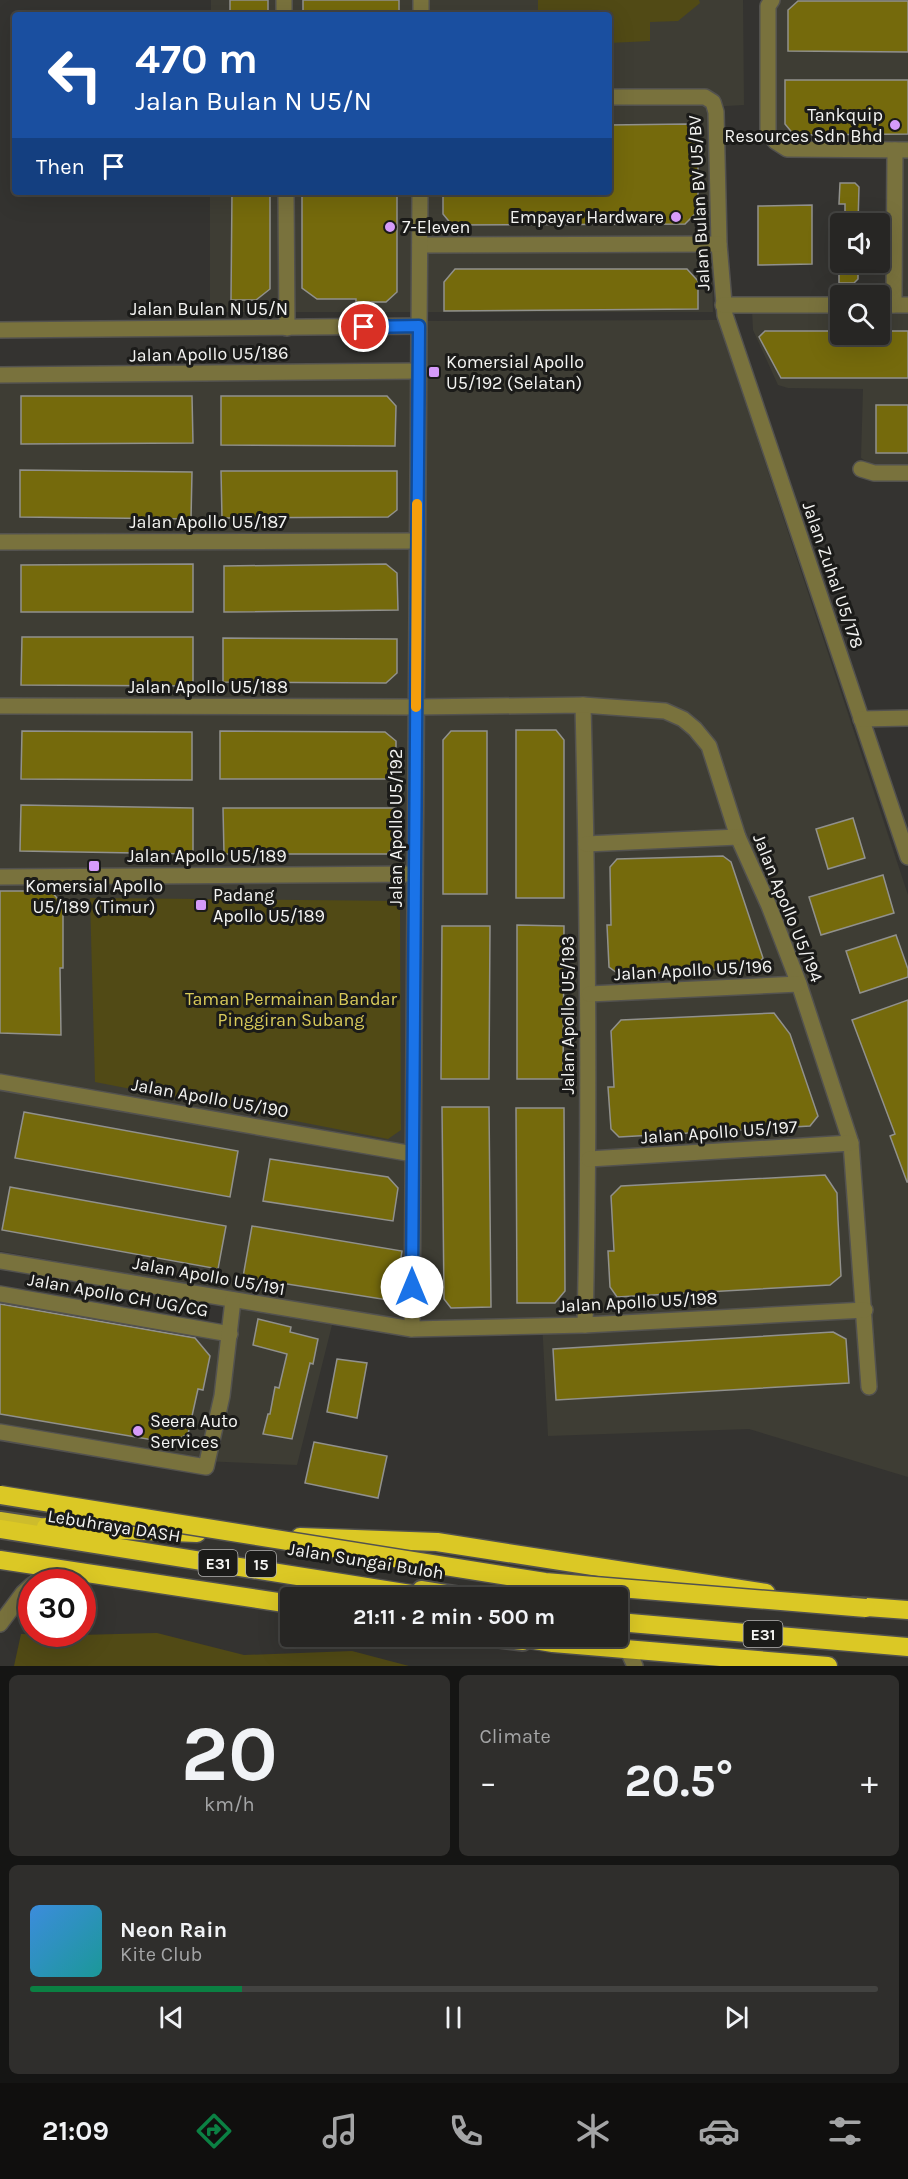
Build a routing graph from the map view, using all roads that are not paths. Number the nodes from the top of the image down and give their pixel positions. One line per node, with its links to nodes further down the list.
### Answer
1 (770, 3): 3 (street)
2 (612, 97): 6 (street, Jalan Bulan BV U5/BV)
3 (902, 150): 10 (street)
4 (286, 195): 12 (street)
5 (420, 195): 7 (street, Jalan Apollo U5/192)
6 (718, 244): 7 (street); 8 (street, Jalan Bulan BV U5/BV)
7 (420, 245): 11 (street, Jalan Apollo U5/192)
8 (723, 305): 9 (street); 24 (street, Jalan Zuhal U5/178)
9 (830, 305)
10 (894, 305)
11 (419, 326): 12 (street, Jalan Bulan N U5/N); 14 (street, Jalan Apollo U5/192)
12 (287, 328): 13 (street, Jalan Bulan N U5/N)
13 (0, 330)
14 (419, 371): 15 (street, Jalan Apollo U5/186); 18 (street, Jalan Apollo U5/192)
15 (0, 375)
16 (861, 469): 17 (street)
17 (908, 473)
18 (416, 541): 19 (street, Jalan Apollo U5/187); 22 (street, Jalan Apollo U5/192)
19 (0, 542)
20 (583, 705): 22 (street, Jalan Apollo U5/194); 25 (street, Jalan Apollo U5/194); 26 (street, Jalan Apollo U5/193)
21 (0, 706): 22 (street, Jalan Apollo U5/188)
22 (416, 707): 28 (street, Jalan Apollo U5/192)
23 (908, 718): 24 (street)
24 (861, 719): 27 (street, Jalan Zuhal U5/178)
25 (738, 837): 26 (street); 30 (street, Jalan Apollo U5/194)
26 (586, 844): 31 (street, Jalan Apollo U5/193)
27 (908, 857)
28 (415, 874): 29 (street, Jalan Apollo U5/189); 34 (street, Jalan Apollo U5/192)
29 (0, 877)
30 (799, 984): 31 (street, Jalan Apollo U5/196); 33 (street, Jalan Apollo U5/194)
31 (589, 994): 35 (street, Jalan Apollo U5/193)
32 (0, 1082): 34 (street, Jalan Apollo U5/190)
33 (851, 1143): 35 (street, Jalan Apollo U5/197); 39 (street, Jalan Apollo U5/194)
34 (413, 1154): 41 (street, Jalan Apollo U5/192)
35 (589, 1159): 40 (street, Jalan Apollo U5/193)
36 (0, 1261): 38 (street, Jalan Apollo U5/191)
37 (0, 1294): 42 (street, Jalan Apollo CH UG/CG)
38 (233, 1300): 41 (street, Jalan Apollo U5/191); 42 (street)
39 (865, 1310): 40 (street, Jalan Apollo U5/198); 43 (street, Jalan Apollo U5/194)
40 (585, 1325): 41 (street, Jalan Apollo U5/198)
41 (412, 1329)
42 (230, 1334): 44 (street)
43 (869, 1387)
44 (0, 1432)
45 (0, 1495): 57 (highway, bridge)
46 (0, 1520): 47 (highway, Jalan Sungai Buloh / 15)
47 (46, 1527): 54 (highway, Jalan Sungai Buloh / 15); 57 (highway, bridge)
48 (0, 1529): 53 (highway, Lebuhraya DASH / E31)
49 (0, 1560): 56 (highway, E31)
50 (0, 1569): 51 (highway)
51 (18, 1571)
52 (96, 1582): 58 (highway)
53 (366, 1587)
54 (406, 1587)
55 (18, 1600): 61 (street)
56 (280, 1602)
57 (866, 1608): 59 (highway)
58 (280, 1610)
59 (908, 1610)
60 (628, 1617): 63 (highway)
61 (0, 1623)
62 (628, 1623): 66 (highway, E31)
63 (908, 1640)
64 (551, 1647): 67 (highway)
65 (602, 1647): 70 (highway, E31)
66 (908, 1647)
67 (632, 1659): 68 (highway)
68 (675, 1661): 69 (highway)
69 (783, 1666)
70 (828, 1666)

